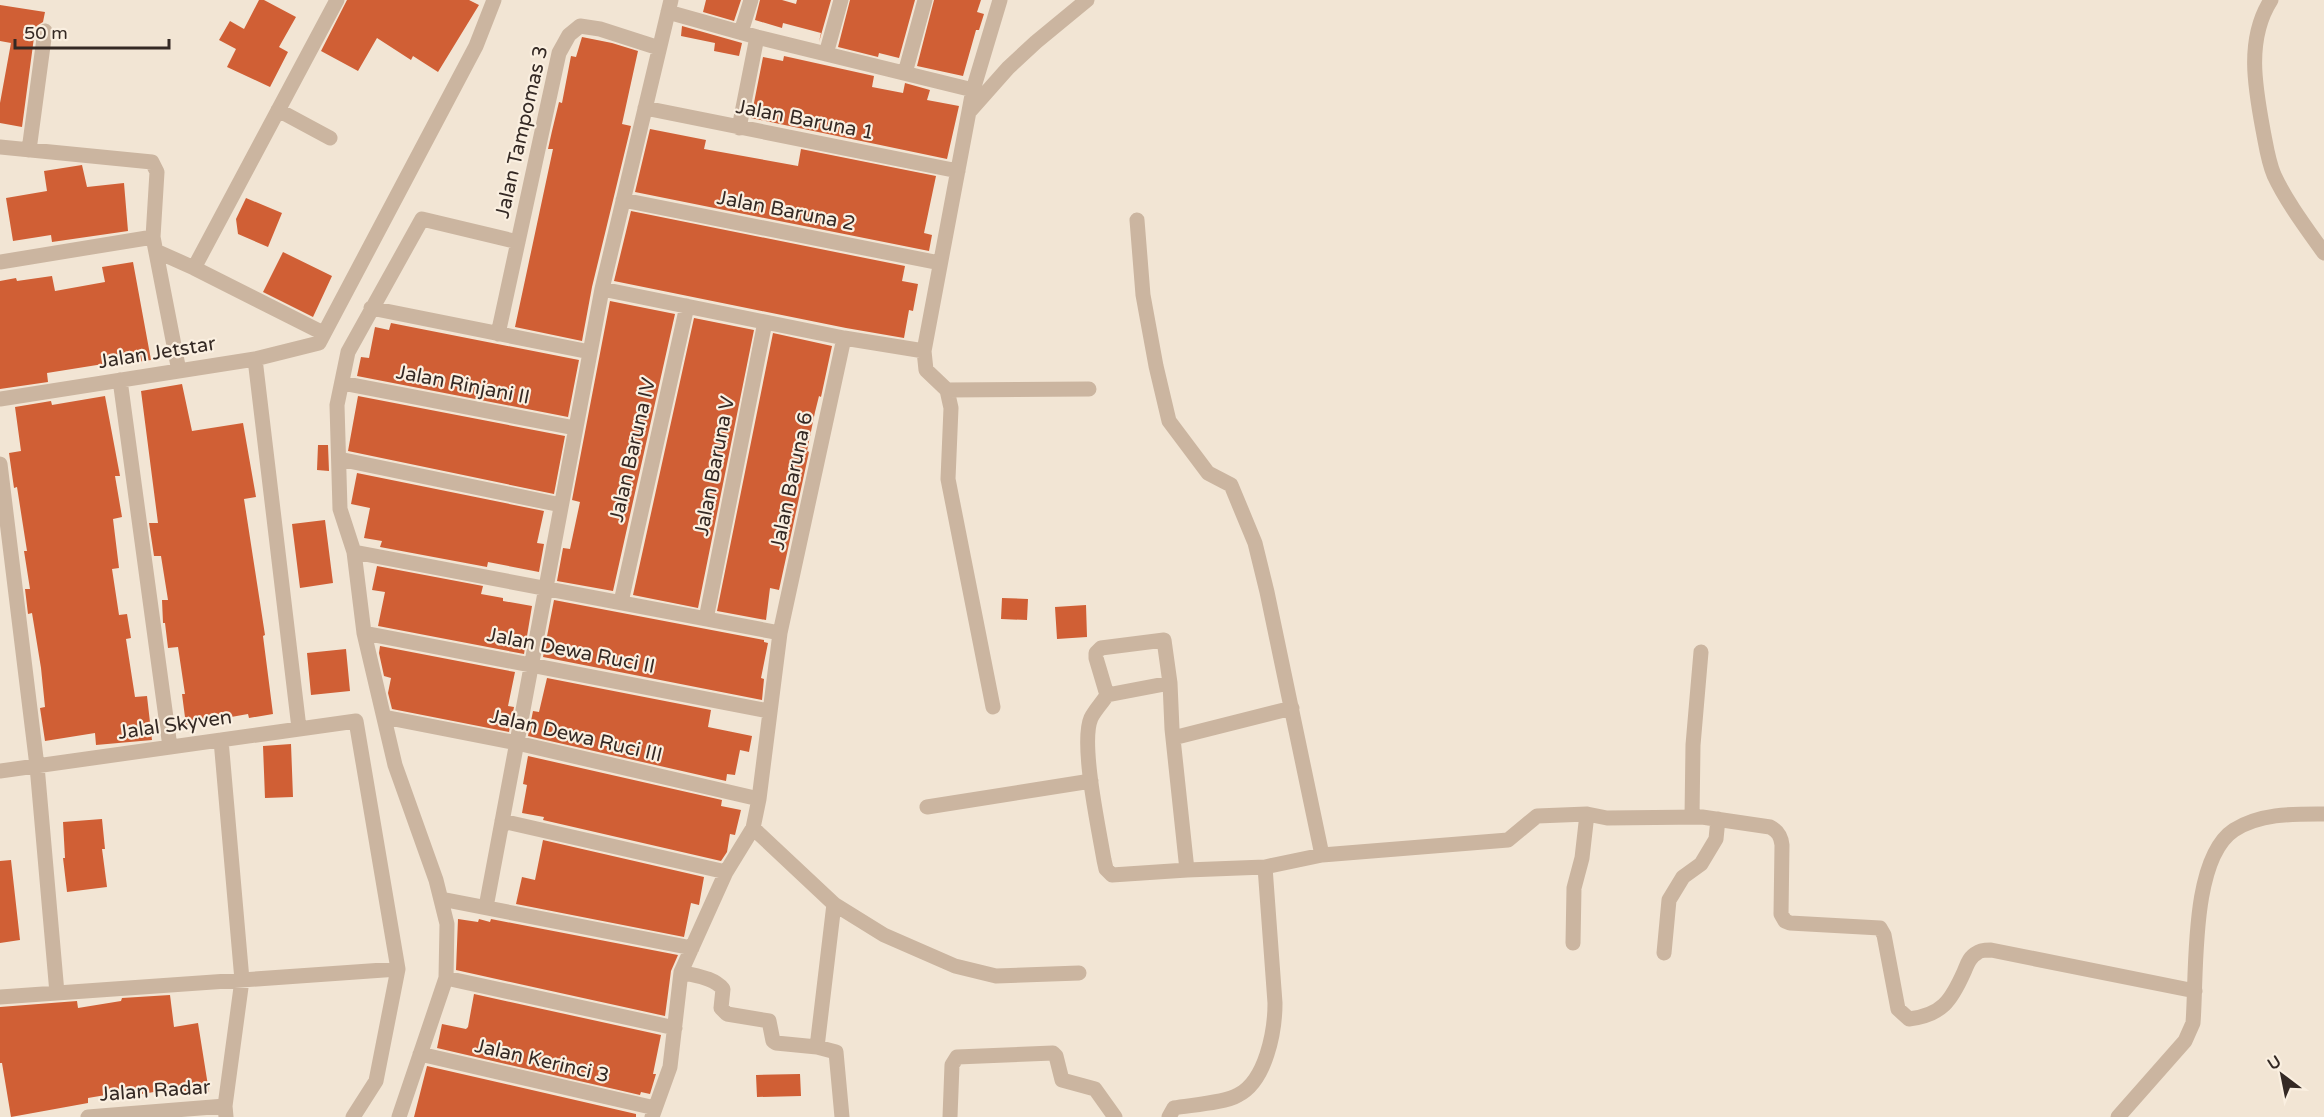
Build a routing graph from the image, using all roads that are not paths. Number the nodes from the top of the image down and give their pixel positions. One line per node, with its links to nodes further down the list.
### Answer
1 (337, 0): 18 (street)
2 (494, 0): 38 (street)
3 (751, 0): 11 (street)
4 (841, 0): 14 (street)
5 (925, 0): 15 (street)
6 (1000, 0): 16 (street)
7 (1087, 0): 19 (street)
8 (2271, 0): 29 (street)
9 (669, 6): 11 (street); 13 (street)
10 (45, 31): 23 (street)
11 (741, 32): 12 (street)
12 (757, 37): 14 (street); 20 (street)
13 (659, 48): 17 (street); 27 (street, Jalan Tampomas 3)
14 (826, 54): 15 (street)
15 (906, 73): 16 (street)
16 (973, 90): 19 (street)
17 (645, 108): 20 (street, Jalan Baruna 1); 25 (street)
18 (278, 110): 21 (street); 32 (street)
19 (969, 112): 24 (street)
20 (739, 128): 24 (street, Jalan Baruna 1)
21 (330, 138)
22 (0, 147): 23 (street)
23 (29, 150): 28 (street)
24 (958, 171): 31 (street)
25 (623, 200): 31 (street, Jalan Baruna 2); 33 (street)
26 (1137, 220): 65 (street)
27 (518, 242): 35 (street); 37 (street, Jalan Tampomas 3)
28 (155, 244): 30 (street); 32 (street); 43 (street)
29 (2324, 253)
30 (0, 262)
31 (940, 263): 40 (street)
32 (194, 268): 38 (street)
33 (602, 289): 34 (street); 41 (street)
34 (687, 306): 36 (street); 56 (street, Jalan Baruna IV)
35 (372, 308): 37 (street); 45 (street)
36 (765, 322): 39 (street); 57 (street, Jalan Baruna V)
37 (498, 334): 41 (street)
38 (321, 338): 42 (street, Jalan Jetstar)
39 (844, 338): 40 (street); 59 (street, Jalan Baruna 6)
40 (924, 351): 47 (street)
41 (590, 352): 49 (street)
42 (255, 359): 43 (street, Jalan Jetstar); 68 (street)
43 (179, 371): 44 (street, Jalan Jetstar)
44 (120, 380): 48 (street, Jalan Jetstar); 72 (street)
45 (342, 383): 49 (street, Jalan Rinjani II); 50 (street)
46 (1089, 389): 47 (street)
47 (947, 390): 64 (street)
48 (0, 399)
49 (575, 429): 52 (street)
50 (339, 459): 52 (street); 53 (street)
51 (0, 464): 54 (street)
52 (561, 505): 55 (street)
53 (354, 552): 55 (street); 58 (street)
54 (6, 564): 73 (street)
55 (546, 587): 56 (street); 61 (street)
56 (621, 602): 57 (street)
57 (706, 619): 59 (street)
58 (364, 633): 61 (street, Jalan Dewa Ruci II); 67 (street)
59 (780, 633): 66 (street, Jalan Baruna 6)
60 (1701, 652): 80 (street)
61 (531, 665): 66 (street, Jalan Dewa Ruci II); 71 (street)
62 (1170, 683): 63 (street); 63 (street); 69 (street)
63 (1107, 695): 75 (street)
64 (993, 707)
65 (1292, 708): 69 (street); 84 (street)
66 (769, 711): 76 (street, Jalan Baruna 6)
67 (384, 717): 71 (street, Jalan Dewa Ruci III); 88 (street)
68 (299, 728): 70 (street, Jalal Skyven); 94 (street, Jalal Skyven)
69 (1173, 738): 86 (street)
70 (221, 740): 72 (street, Jalal Skyven); 98 (street)
71 (517, 743): 76 (street, Jalan Dewa Ruci III); 82 (street)
72 (170, 747): 73 (street, Jalal Skyven)
73 (37, 765): 74 (street, Jalal Skyven); 100 (street)
74 (0, 771)
75 (1091, 781): 77 (street); 86 (street)
76 (759, 799): 83 (street, Jalan Baruna 6)
77 (927, 807)
78 (1587, 814): 80 (street); 84 (street); 91 (street)
79 (2324, 814): 99 (street)
80 (1692, 818): 81 (street)
81 (1718, 819): 93 (street); 99 (street)
82 (502, 821): 87 (street); 90 (street)
83 (753, 828): 87 (street, Jalan Baruna 6); 89 (street)
84 (1322, 855): 85 (street)
85 (1265, 867): 86 (street); 113 (street)
86 (1187, 870)
87 (726, 872): 92 (street, Jalan Baruna 6)
88 (441, 899): 90 (street); 97 (street)
89 (834, 904): 96 (street); 103 (street)
90 (486, 908): 92 (street)
91 (1573, 943)
92 (692, 948): 95 (street, Jalan Baruna 6)
93 (1664, 953)
94 (398, 969): 98 (street); 108 (street)
95 (681, 972): 102 (street, Jalan Baruna 6); 103 (street)
96 (1079, 973)
97 (446, 978): 102 (street); 104 (street)
98 (242, 980): 100 (street); 105 (street)
99 (2195, 991): 114 (street)
100 (57, 993): 101 (street)
101 (0, 997)
102 (675, 1028): 106 (street, Jalan Baruna 6)
103 (817, 1047): 110 (street)
104 (420, 1054): 106 (street, Jalan Kerinci 3); 109 (street)
105 (226, 1112): 107 (street, Jalan Radar)
106 (653, 1113)
107 (88, 1117)
108 (353, 1117)
109 (399, 1117)
110 (842, 1117)
111 (950, 1117): 112 (street)
112 (1115, 1117)
113 (1169, 1117)
114 (2118, 1117)

